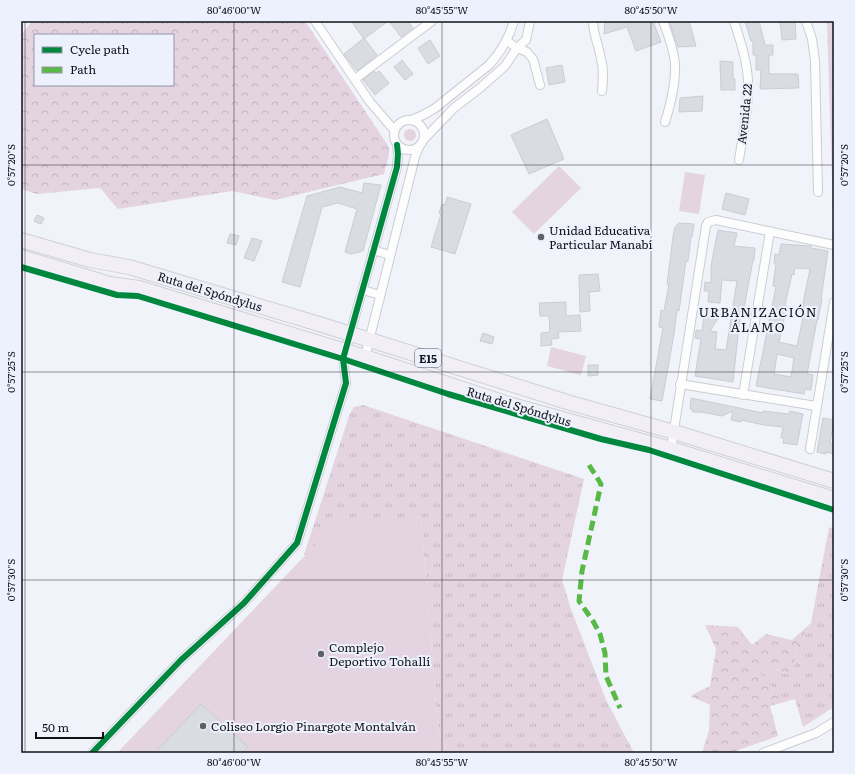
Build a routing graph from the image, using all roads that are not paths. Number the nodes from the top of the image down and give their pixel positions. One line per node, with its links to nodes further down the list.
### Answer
1 (315, 21): 11 (street)
2 (432, 21): 11 (street)
3 (514, 21): 9 (street)
4 (530, 21): 10 (street)
5 (593, 21): 15 (street)
6 (663, 21): 17 (street)
7 (734, 21): 22 (street, Avenida 22)
8 (806, 21): 23 (street)
9 (507, 41): 10 (street); 12 (street)
10 (517, 48): 13 (street); 14 (street)
11 (355, 79): 18 (street)
12 (472, 79): 14 (street); 16 (street)
13 (540, 85)
14 (480, 88): 19 (street)
15 (602, 91)
16 (411, 120): 18 (street); 19 (street)
17 (665, 122)
18 (394, 130): 20 (street)
19 (424, 139): 21 (street)
20 (397, 144): 21 (street); 27 (street)
21 (419, 147): 28 (street)
22 (739, 160)
23 (818, 192)
24 (770, 231): 26 (street); 37 (street); 38 (street)
25 (21, 240): 33 (highway, Ruta del Spóndylus / E15)
26 (834, 245)
27 (374, 250): 28 (street); 30 (street)
28 (390, 254): 31 (street)
29 (21, 257): 35 (highway, Ruta del Spóndylus / E15)
30 (363, 290): 31 (street); 33 (street)
31 (380, 295): 34 (street)
32 (834, 302): 39 (street)
33 (351, 334): 34 (highway, Ruta del Spóndylus / E15); 35 (street)
34 (370, 340): 36 (street); 40 (highway, Ruta del Spóndylus / E15)
35 (346, 351): 36 (highway, Ruta del Spóndylus / E15); 46 (street)
36 (365, 357): 41 (highway, Ruta del Spóndylus / E15)
37 (680, 384): 38 (street); 40 (street)
38 (743, 395): 39 (street)
39 (816, 406): 42 (street)
40 (674, 432): 41 (street); 43 (highway, Ruta del Spóndylus / E15)
41 (671, 448): 44 (highway, Ruta del Spóndylus / E15)
42 (810, 449)
43 (834, 481)
44 (834, 499)
45 (834, 722): 47 (street)
46 (92, 753)
47 (763, 753)

